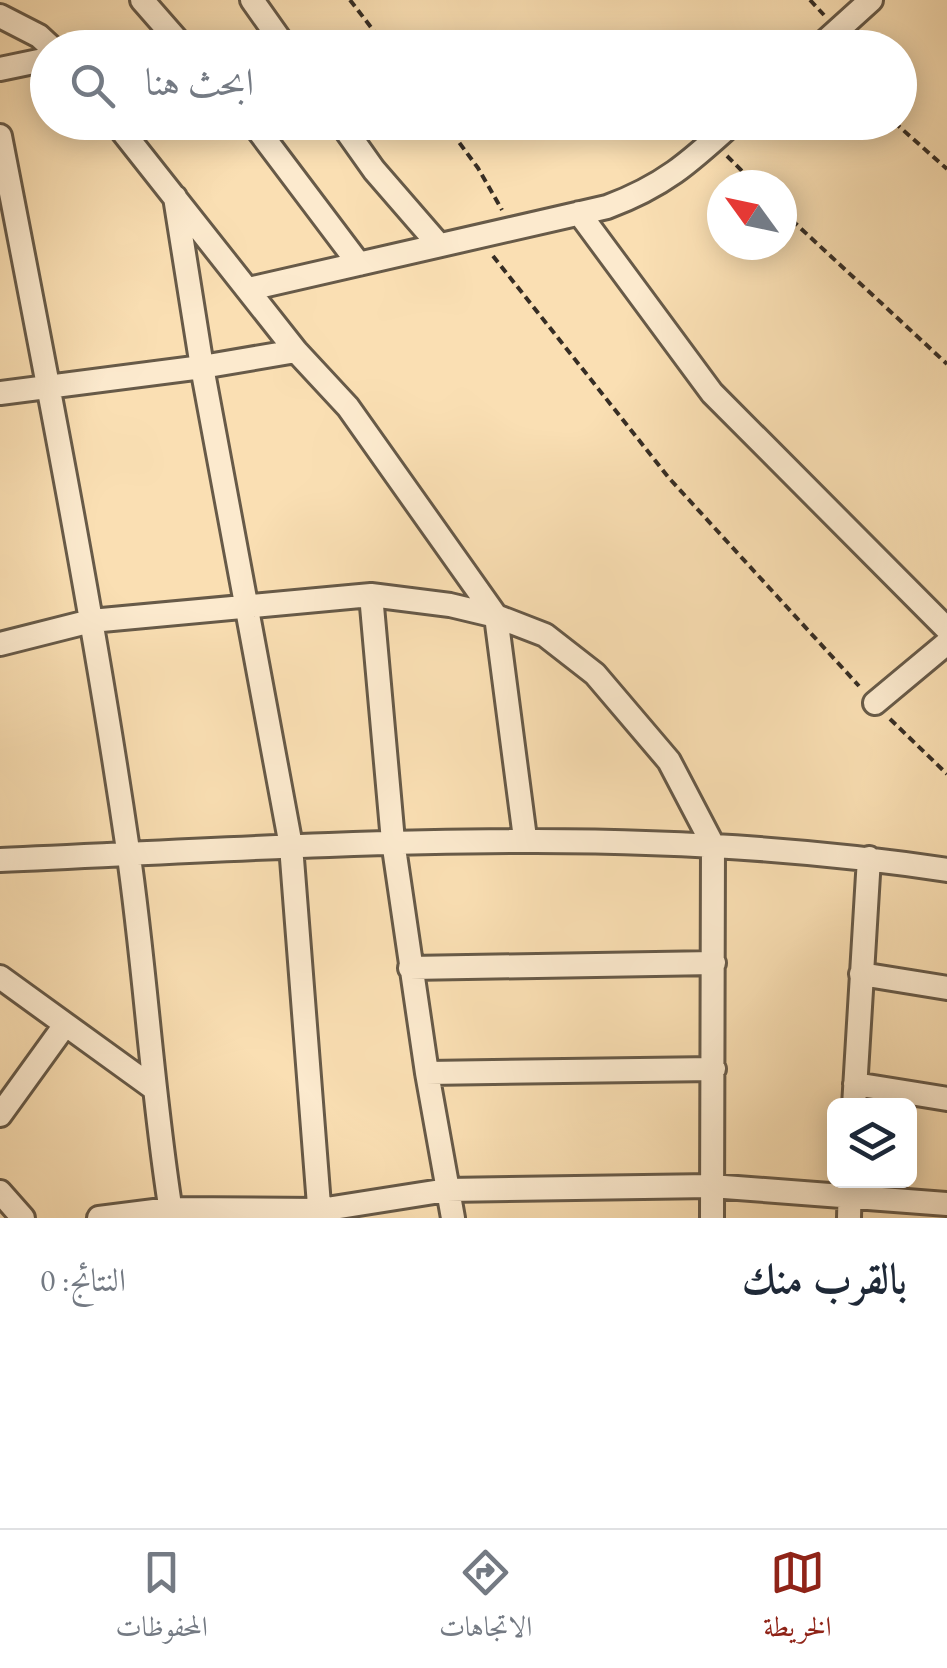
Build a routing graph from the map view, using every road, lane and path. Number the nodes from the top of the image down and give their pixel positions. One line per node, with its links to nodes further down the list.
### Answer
1 (142, 0): 6 (street)
2 (252, 0): 7 (street)
3 (350, 0): 8 (path)
4 (871, 0): 9 (street)
5 (0, 16): 10 (street)
6 (168, 30)
7 (273, 30)
8 (373, 30)
9 (838, 30)
10 (30, 31)
11 (30, 65): 12 (street)
12 (2, 74)
13 (0, 136): 33 (street)
14 (129, 140): 22 (street)
15 (266, 140): 28 (street)
16 (353, 140): 27 (street)
17 (457, 140): 25 (path)
18 (914, 140): 20 (path)
19 (712, 142): 21 (path); 23 (street)
20 (947, 169)
21 (741, 170)
22 (175, 197): 29 (street); 32 (street)
23 (580, 213): 25 (street); 39 (street)
24 (797, 225): 31 (path)
25 (512, 229): 26 (street)
26 (478, 236): 27 (street); 42 (path)
27 (439, 245): 28 (street)
28 (359, 264): 29 (street)
29 (249, 289): 30 (street)
30 (296, 351): 32 (street); 37 (street)
31 (947, 364)
32 (202, 367): 33 (street); 36 (street)
33 (49, 388): 34 (street); 38 (street)
34 (0, 392)
35 (370, 595): 36 (street); 37 (street); 45 (street)
36 (246, 605): 38 (street); 47 (street)
37 (496, 616): 44 (street); 46 (street)
38 (91, 621): 41 (street); 48 (street)
39 (947, 629)
40 (947, 643): 42 (street)
41 (0, 644)
42 (875, 703): 43 (path)
43 (947, 774)
44 (525, 838): 45 (street); 46 (street)
45 (392, 841): 47 (street); 53 (street)
46 (713, 845): 49 (street); 52 (street)
47 (291, 846): 48 (street); 70 (street)
48 (128, 854): 50 (street); 60 (street)
49 (869, 858): 51 (street); 54 (street)
50 (0, 860)
51 (947, 870)
52 (714, 963): 53 (street); 58 (street)
53 (410, 968): 59 (street)
54 (861, 974): 56 (street); 61 (street)
55 (0, 977): 57 (street)
56 (947, 988)
57 (65, 1025): 60 (street); 63 (street)
58 (714, 1069): 59 (street); 64 (street)
59 (426, 1073): 65 (street)
60 (152, 1087): 69 (street)
61 (854, 1094): 62 (street)
62 (947, 1099)
63 (0, 1115)
64 (712, 1186): 65 (street); 67 (street); 74 (street)
65 (447, 1190): 70 (street); 73 (street)
66 (0, 1192): 71 (street)
67 (849, 1198): 68 (street)
68 (947, 1204)
69 (171, 1214): 70 (street); 72 (street)
70 (320, 1214)
71 (23, 1218)
72 (99, 1218)
73 (452, 1218)
74 (712, 1218)

